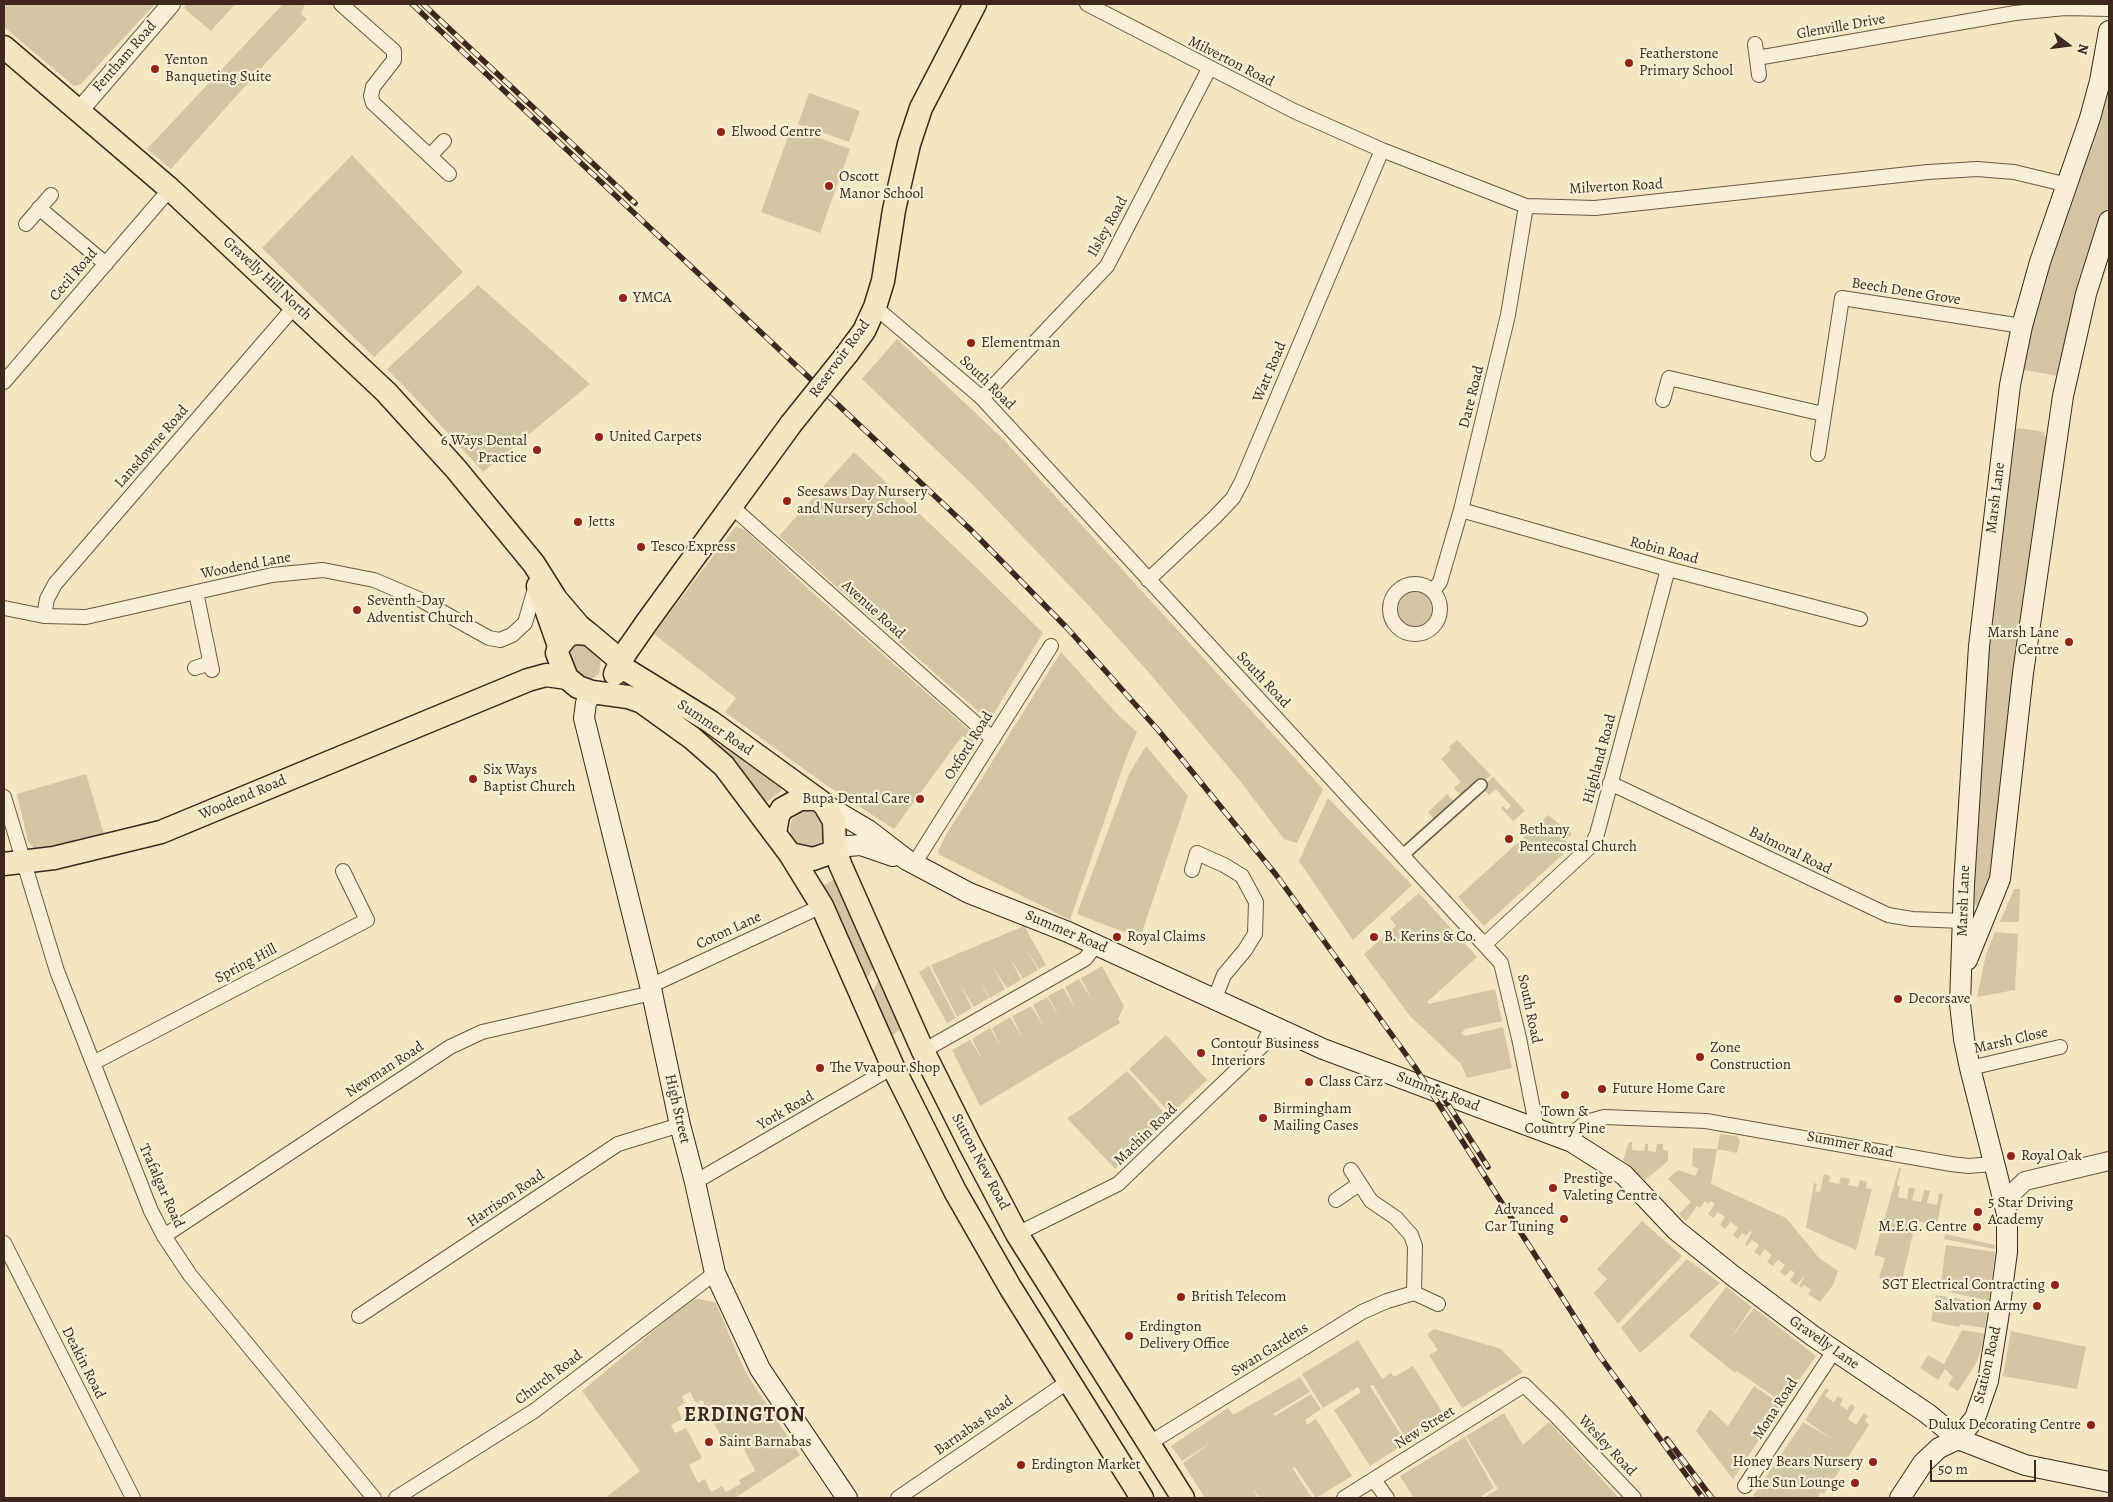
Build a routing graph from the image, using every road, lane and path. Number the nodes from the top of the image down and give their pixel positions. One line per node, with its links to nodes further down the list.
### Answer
1 (172, 4): 11 (street, Fentham Road)
2 (340, 4): 14 (street)
3 (975, 4): 25 (main road, Reservoir Road)
4 (1087, 4): 9 (street, Milverton Road)
5 (2014, 9): 6 (street, Glenville Drive); 10 (street, Glenville Drive)
6 (2109, 9)
7 (2109, 31): 16 (main road, Marsh Lane)
8 (4, 47): 11 (main road, Gravelly Hill North)
9 (1208, 69): 13 (street, Milverton Road); 28 (street, Ilsley Road)
10 (1759, 75)
11 (79, 111): 17 (main road, Gravelly Hill North)
12 (444, 140): 14 (street)
13 (1382, 150): 19 (street, Milverton Road); 36 (street, Watt Road)
14 (430, 156): 15 (street)
15 (449, 174)
16 (2068, 185): 19 (street, Milverton Road); 26 (main road, Marsh Lane)
17 (170, 189): 23 (street, Cecil Road); 24 (main road, Gravelly Hill North)
18 (51, 195): 20 (street)
19 (1526, 206): 33 (street, Dare Road)
20 (39, 208): 22 (street); 23 (street)
21 (2109, 221): 69 (main road, Marsh Lane)
22 (26, 224)
23 (106, 264): 27 (street, Cecil Road)
24 (295, 306): 34 (main road, Gravelly Hill North); 41 (street, Lansdowne Road)
25 (875, 307): 28 (street, South Road); 32 (main road, Reservoir Road, bridge)
26 (2022, 326): 30 (street, Beech Dene Grove); 66 (main road, Marsh Lane)
27 (4, 382)
28 (982, 398): 36 (street, South Road)
29 (1663, 400): 30 (street)
30 (1823, 414): 31 (street, Beech Dene Grove)
31 (1818, 454)
32 (731, 506): 43 (main road, Reservoir Road); 52 (street, Avenue Road)
33 (1461, 510): 35 (street, Robin Road); 38 (street, Dare Road)
34 (509, 532): 37 (main road, Gravelly Hill North); 44 (main road, Gravelly Hill North)
35 (1668, 569): 42 (street, Robin Road); 53 (street, Highland Road)
36 (1148, 580): 60 (street, South Road)
37 (537, 582): 39 (street, Woodend Lane); 46 (main road, Gravelly Hill North)
38 (1433, 591)
39 (196, 592): 41 (street, Woodend Lane); 48 (street)
40 (4, 608): 41 (street, Woodend Lane)
41 (44, 616)
42 (1860, 619)
43 (647, 622): 44 (main road, Reservoir Road); 47 (main road, Reservoir Road)
44 (592, 635): 46 (main road); 47 (main road)
45 (1051, 646): 52 (street, Oxford Road)
46 (558, 650): 49 (main road); 51 (main road, Woodend Road)
47 (621, 663): 50 (main road); 56 (main road, Summer Road)
48 (195, 668)
49 (567, 678): 50 (main road); 51 (main road, Woodend Road)
50 (594, 692): 57 (main road, Summer Road); 70 (main road, High Street)
51 (474, 702): 62 (main road, Woodend Road)
52 (993, 739): 61 (street, Oxford Road)
53 (1610, 782): 66 (street, Balmoral Road); 67 (street, Highland Road)
54 (1480, 785): 60 (street)
55 (4, 797): 62 (street, Trafalgar Road)
56 (820, 801): 57 (main road); 58 (main road, Sutton New Road); 61 (main road, Summer Road)
57 (775, 834): 59 (main road)
58 (835, 847): 59 (main road); 61 (main road, Summer Road); 74 (main road, Sutton New Road)
59 (790, 854): 65 (main road)
60 (1403, 855): 67 (street, South Road)
61 (911, 862): 68 (main road, Summer Road)
62 (14, 863): 75 (street, Trafalgar Road)
63 (1192, 870): 71 (street)
64 (343, 871): 75 (street, Spring Hill)
65 (822, 906): 70 (street, Coton Lane); 76 (main road)
66 (1963, 921): 69 (main road, Marsh Lane)
67 (1485, 944): 79 (street, South Road)
68 (1096, 945): 71 (main road, Summer Road); 74 (street)
69 (1961, 979): 77 (main road, Marsh Lane)
70 (651, 990): 78 (main road, High Street); 89 (street, Newman Road)
71 (1214, 998): 72 (main road, Summer Road)
72 (1272, 1026): 79 (main road, Summer Road); 88 (street, Machin Road)
73 (2060, 1047): 77 (street, Marsh Close)
74 (923, 1051): 88 (main road, Sutton New Road)
75 (93, 1063): 89 (street, Trafalgar Road)
76 (893, 1067): 84 (street, York Road); 96 (main road)
77 (1970, 1068): 82 (main road, Marsh Lane)
78 (680, 1125): 84 (main road, High Street); 94 (street, Harrison Road)
79 (1537, 1129): 80 (main road, Summer Road)
80 (1572, 1142): 82 (street, Summer Road); 95 (main road, Gravelly Lane)
81 (2109, 1161): 87 (street)
82 (1992, 1164): 87 (main road, Marsh Lane)
83 (1351, 1170): 85 (street)
84 (696, 1182): 91 (main road, High Street)
85 (1360, 1184): 86 (street); 92 (street)
86 (1336, 1200)
87 (2004, 1201): 98 (main road, Station Road)
88 (1017, 1234): 99 (main road, Sutton New Road)
89 (164, 1236): 104 (street, Trafalgar Road)
90 (4, 1242): 103 (street, Deakin Road)
91 (715, 1273): 105 (street, Church Road); 106 (main road, High Street)
92 (1414, 1293): 93 (street); 99 (street, Swan Gardens)
93 (1438, 1304)
94 (359, 1316)
95 (1834, 1351): 98 (main road, Gravelly Lane); 102 (street, Mona Road)
96 (1069, 1381): 107 (street, Barnabas Road); 108 (main road)
97 (1524, 1385): 100 (street, New Street); 112 (street, Wesley Road)
98 (1958, 1439): 101 (main road, Gravelly Lane); 113 (main road, Station Road)
99 (1148, 1444): 109 (main road, Sutton New Road)
100 (1374, 1480): 110 (street, New Street); 111 (street)
101 (2109, 1482)
102 (1745, 1486)
103 (133, 1498)
104 (374, 1498)
105 (396, 1498)
106 (847, 1498)
107 (898, 1498)
108 (1142, 1498)
109 (1183, 1498)
110 (1344, 1498)
111 (1387, 1498)
112 (1634, 1498)
113 (1900, 1498)

